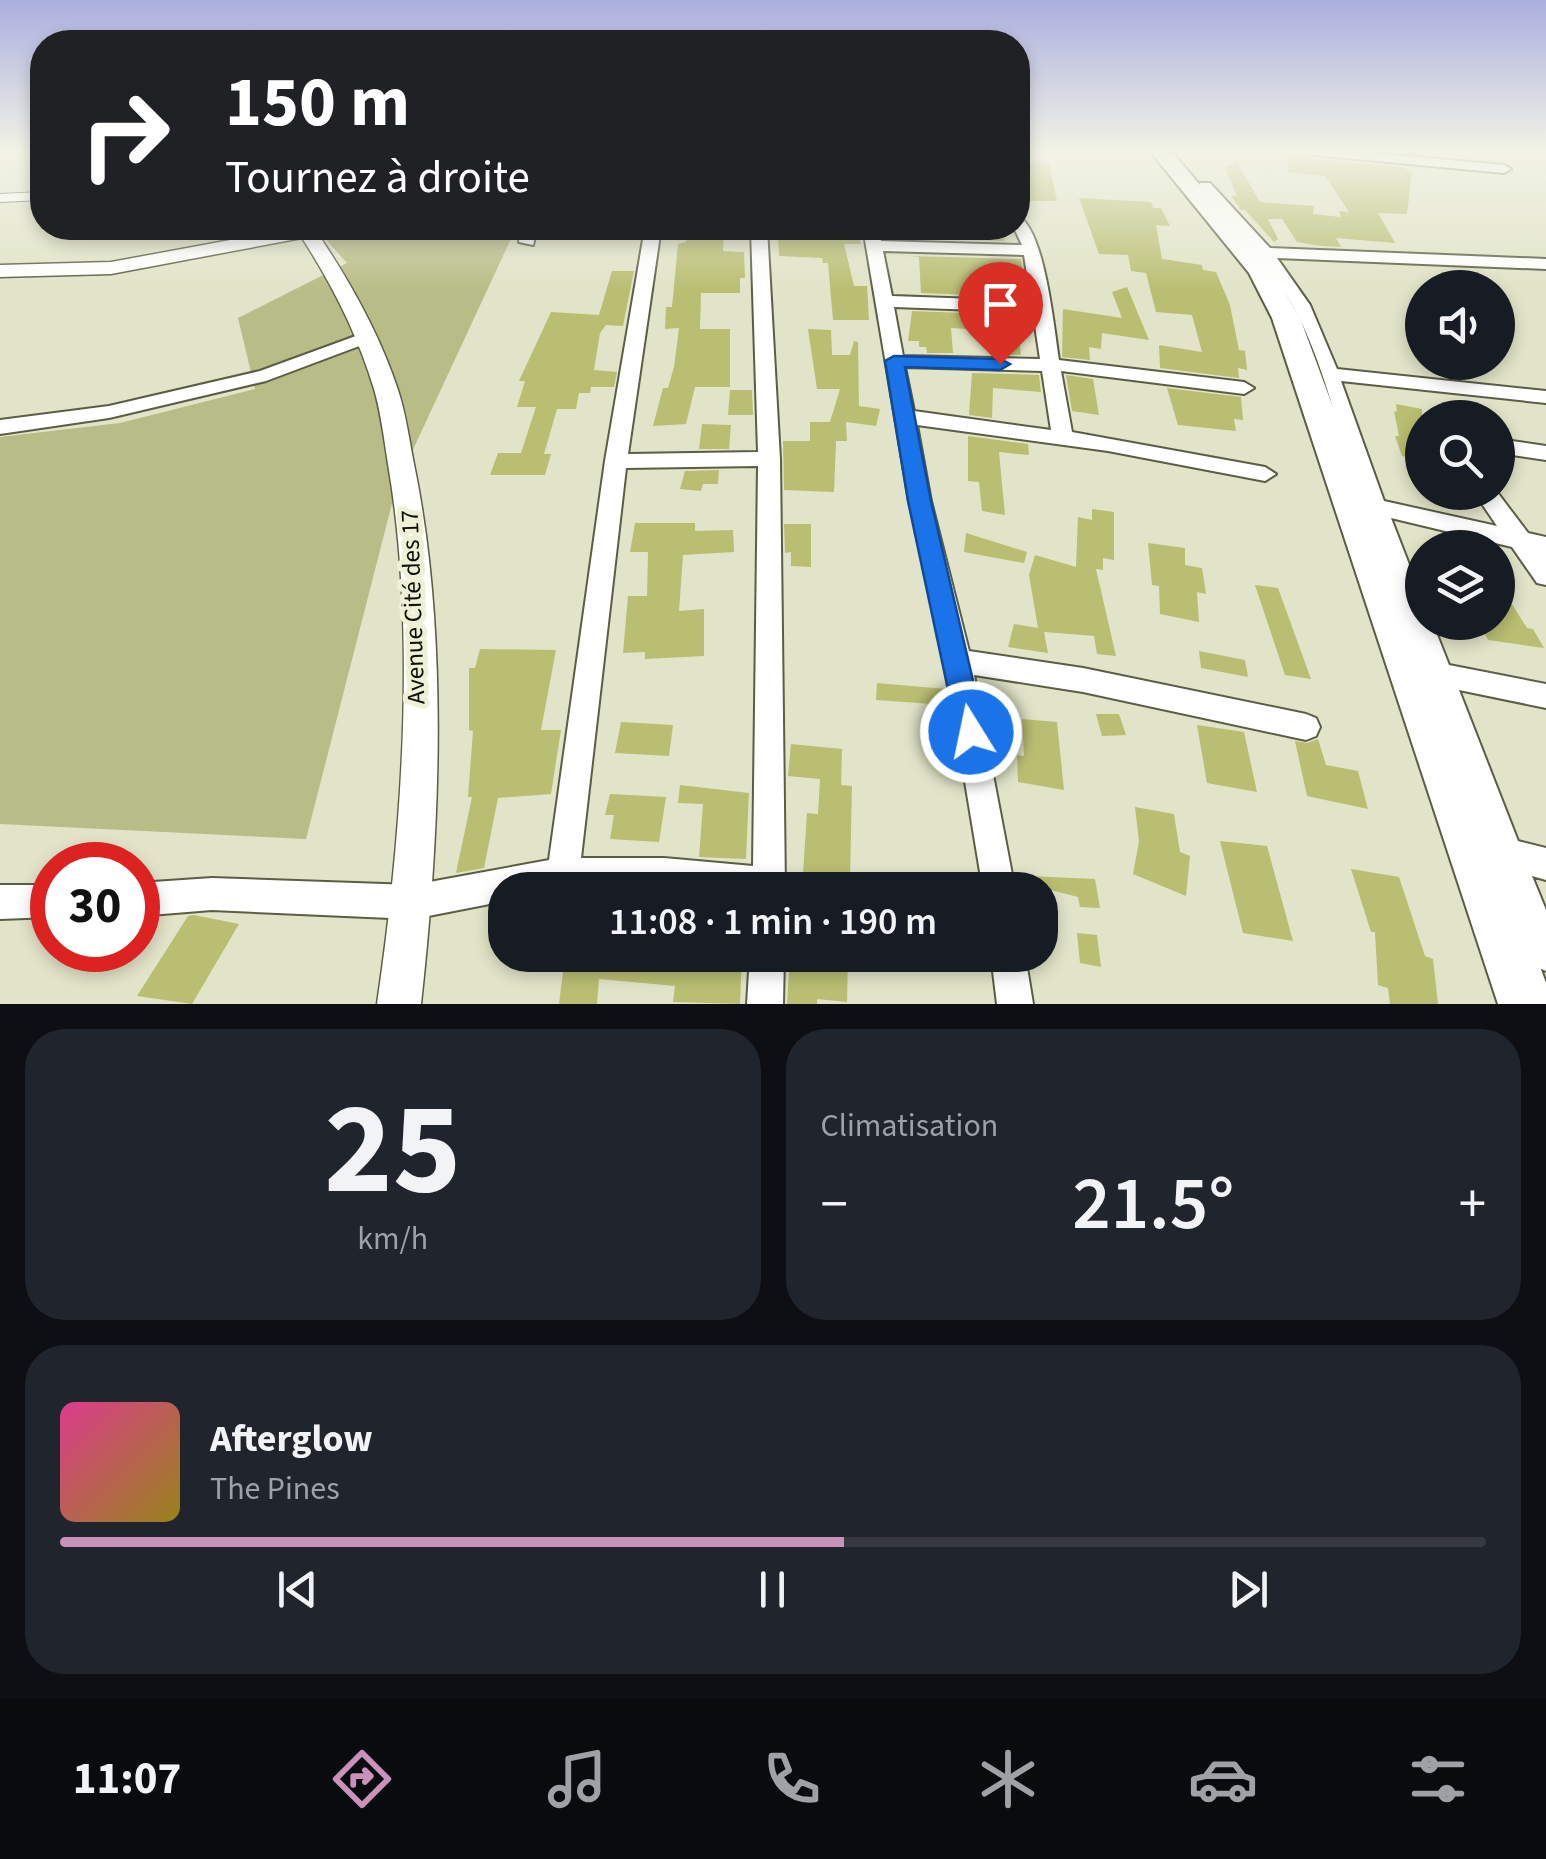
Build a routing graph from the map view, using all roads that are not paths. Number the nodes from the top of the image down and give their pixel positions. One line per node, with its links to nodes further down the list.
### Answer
1 (1200, 198): 30 (main road)
2 (1216, 198): 11 (street)
3 (254, 240): 13 (street)
4 (316, 240): 16 (street, Avenue Cité des 17)
5 (651, 240): 28 (street)
6 (760, 240): 27 (street)
7 (873, 240): 14 (street)
8 (909, 240): 10 (street)
9 (1027, 240): 10 (street)
10 (1031, 250): 15 (street)
11 (1265, 253): 12 (street); 19 (street)
12 (1546, 264)
13 (0, 271)
14 (883, 301): 15 (street); 17 (street)
15 (1042, 307): 18 (street)
16 (364, 338): 23 (street); 49 (street, Avenue Cité des 17)
17 (894, 361): 18 (street); 22 (street)
18 (1051, 366): 20 (street); 24 (street)
19 (1330, 374): 21 (street); 30 (street)
20 (1244, 388)
21 (1546, 398)
22 (908, 417): 24 (street); 35 (street)
23 (0, 427)
24 (1063, 438): 29 (street)
25 (1515, 448): 26 (street)
26 (1546, 453)
27 (769, 459): 28 (street); 43 (street)
28 (616, 461): 42 (street)
29 (1264, 474)
30 (1363, 504): 32 (street); 36 (main road)
31 (1497, 510): 32 (street)
32 (1519, 540): 33 (street); 34 (street)
33 (1546, 546)
34 (1546, 576)
35 (958, 660): 38 (street); 44 (street)
36 (1424, 671): 37 (street); 39 (main road); 40 (street)
37 (1546, 696)
38 (1306, 727)
39 (1466, 840): 40 (street); 56 (main road)
40 (1510, 854): 41 (street); 50 (street)
41 (1546, 864)
42 (562, 872)
43 (769, 872)
44 (996, 872)
45 (488, 888): 49 (street)
46 (160, 898): 49 (street)
47 (30, 901): 48 (street)
48 (0, 902)
49 (413, 902): 53 (street, Avenue Cité des 17)
50 (1546, 954)
51 (766, 972): 54 (street)
52 (1010, 972): 55 (street)
53 (399, 1004)
54 (765, 1004)
55 (1015, 1004)
56 (1526, 1004)

